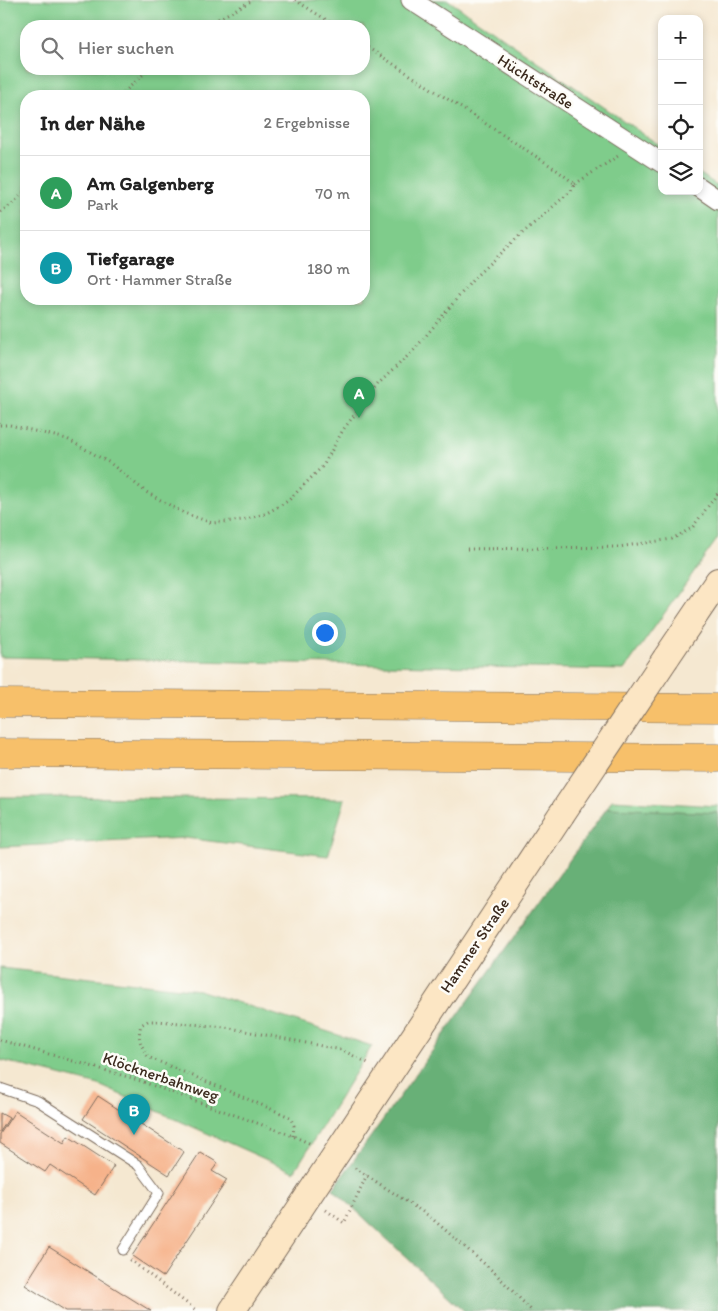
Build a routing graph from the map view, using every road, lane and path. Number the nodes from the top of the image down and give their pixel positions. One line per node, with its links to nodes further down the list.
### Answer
1 (253, 0): 4 (path)
2 (295, 0): 5 (path)
3 (411, 0): 9 (street, Hüchtstraße)
4 (216, 20)
5 (327, 20)
6 (370, 48): 11 (path)
7 (143, 75): 8 (path)
8 (126, 90)
9 (634, 145): 10 (street, Hüchtstraße); 11 (path)
10 (658, 160)
11 (574, 184): 16 (path)
12 (703, 190): 14 (street)
13 (20, 196): 15 (path)
14 (718, 200)
15 (0, 212)
16 (0, 425)
17 (718, 493): 18 (path)
18 (467, 549)
19 (718, 580): 25 (main road, Hammer Straße, bridge)
20 (0, 703): 21 (highway)
21 (718, 708)
22 (0, 754): 23 (highway)
23 (718, 758)
24 (0, 1040): 27 (path, Klöcknerbahnweg)
25 (389, 1074): 27 (path); 34 (main road, Hammer Straße)
26 (0, 1088): 32 (lane)
27 (293, 1136): 28 (path, Klöcknerbahnweg)
28 (311, 1144)
29 (355, 1168): 30 (path)
30 (367, 1175): 31 (path); 35 (path)
31 (324, 1209)
32 (123, 1250): 33 (path)
33 (197, 1311)
34 (232, 1311)
35 (532, 1311)

